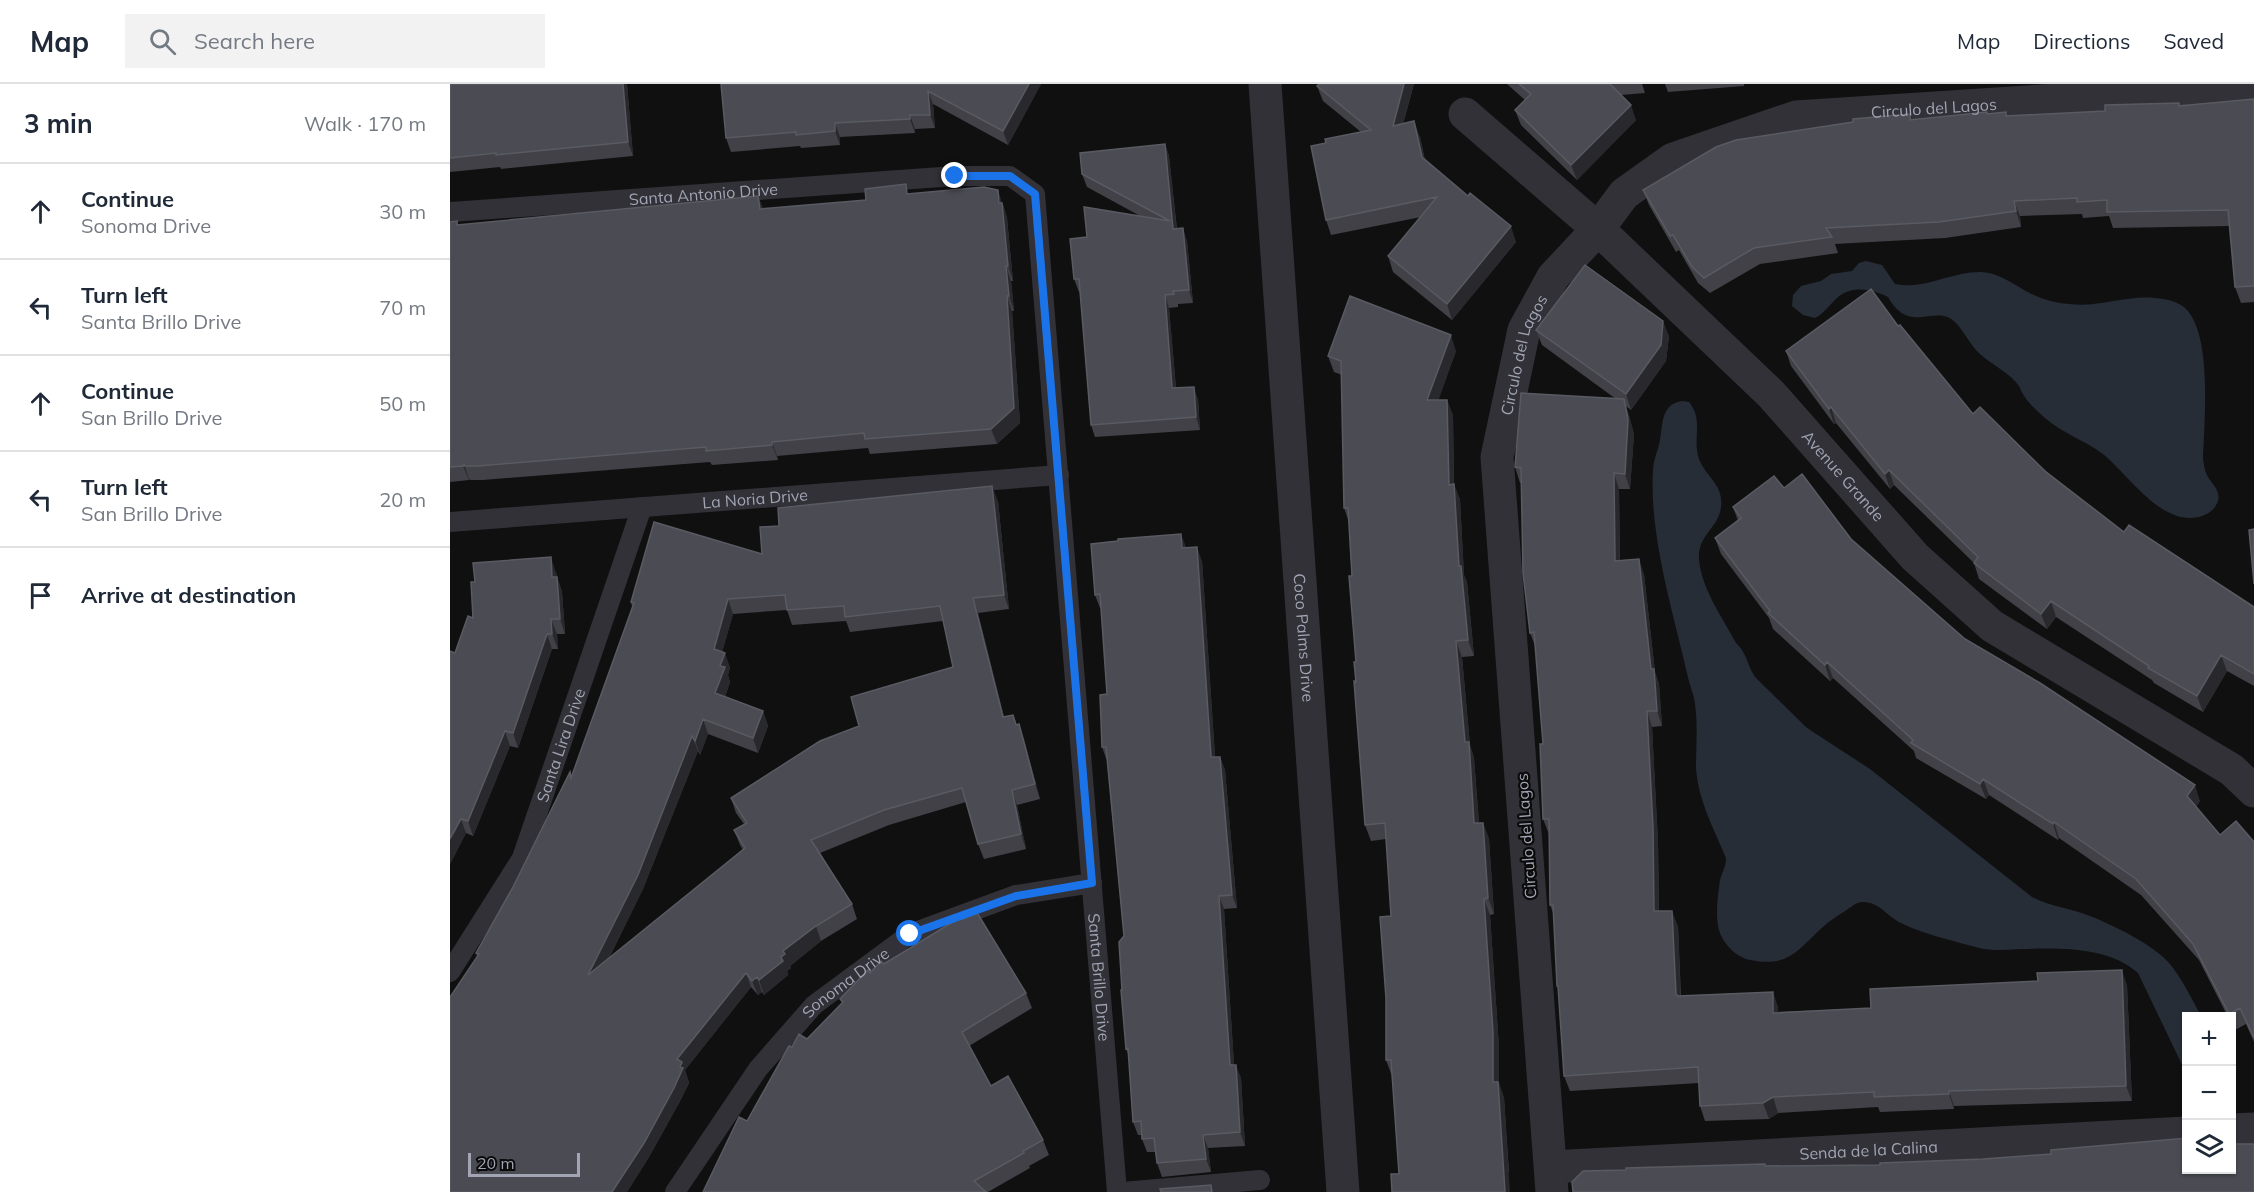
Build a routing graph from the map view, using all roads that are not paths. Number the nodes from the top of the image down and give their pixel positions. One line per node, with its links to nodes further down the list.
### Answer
1 (1265, 84): 20 (street, Coco Palms Drive)
2 (2254, 87): 5 (street, Circulo del Lagos)
3 (1465, 114): 5 (street, Avenue Grande)
4 (450, 212): 6 (lane, Santa Antonio Drive)
5 (1598, 229): 9 (street, Avenue Grande); 16 (street, Circulo del Lagos)
6 (1059, 475): 7 (lane, La Noria Drive); 10 (lane, Santa Brillo Drive)
7 (642, 507): 8 (lane, La Noria Drive); 11 (lane, Santa Lira Drive)
8 (450, 522)
9 (2254, 791)
10 (1092, 883): 17 (lane, Sonoma Drive); 18 (lane, Santa Brillo Drive)
11 (450, 972)
12 (2254, 1129): 13 (street)
13 (2236, 1130)
14 (2182, 1133): 16 (street, Senda de la Calina)
15 (1260, 1180): 19 (lane)
16 (1551, 1180)
17 (675, 1192)
18 (1117, 1192)
19 (1123, 1192)
20 (1343, 1192)

